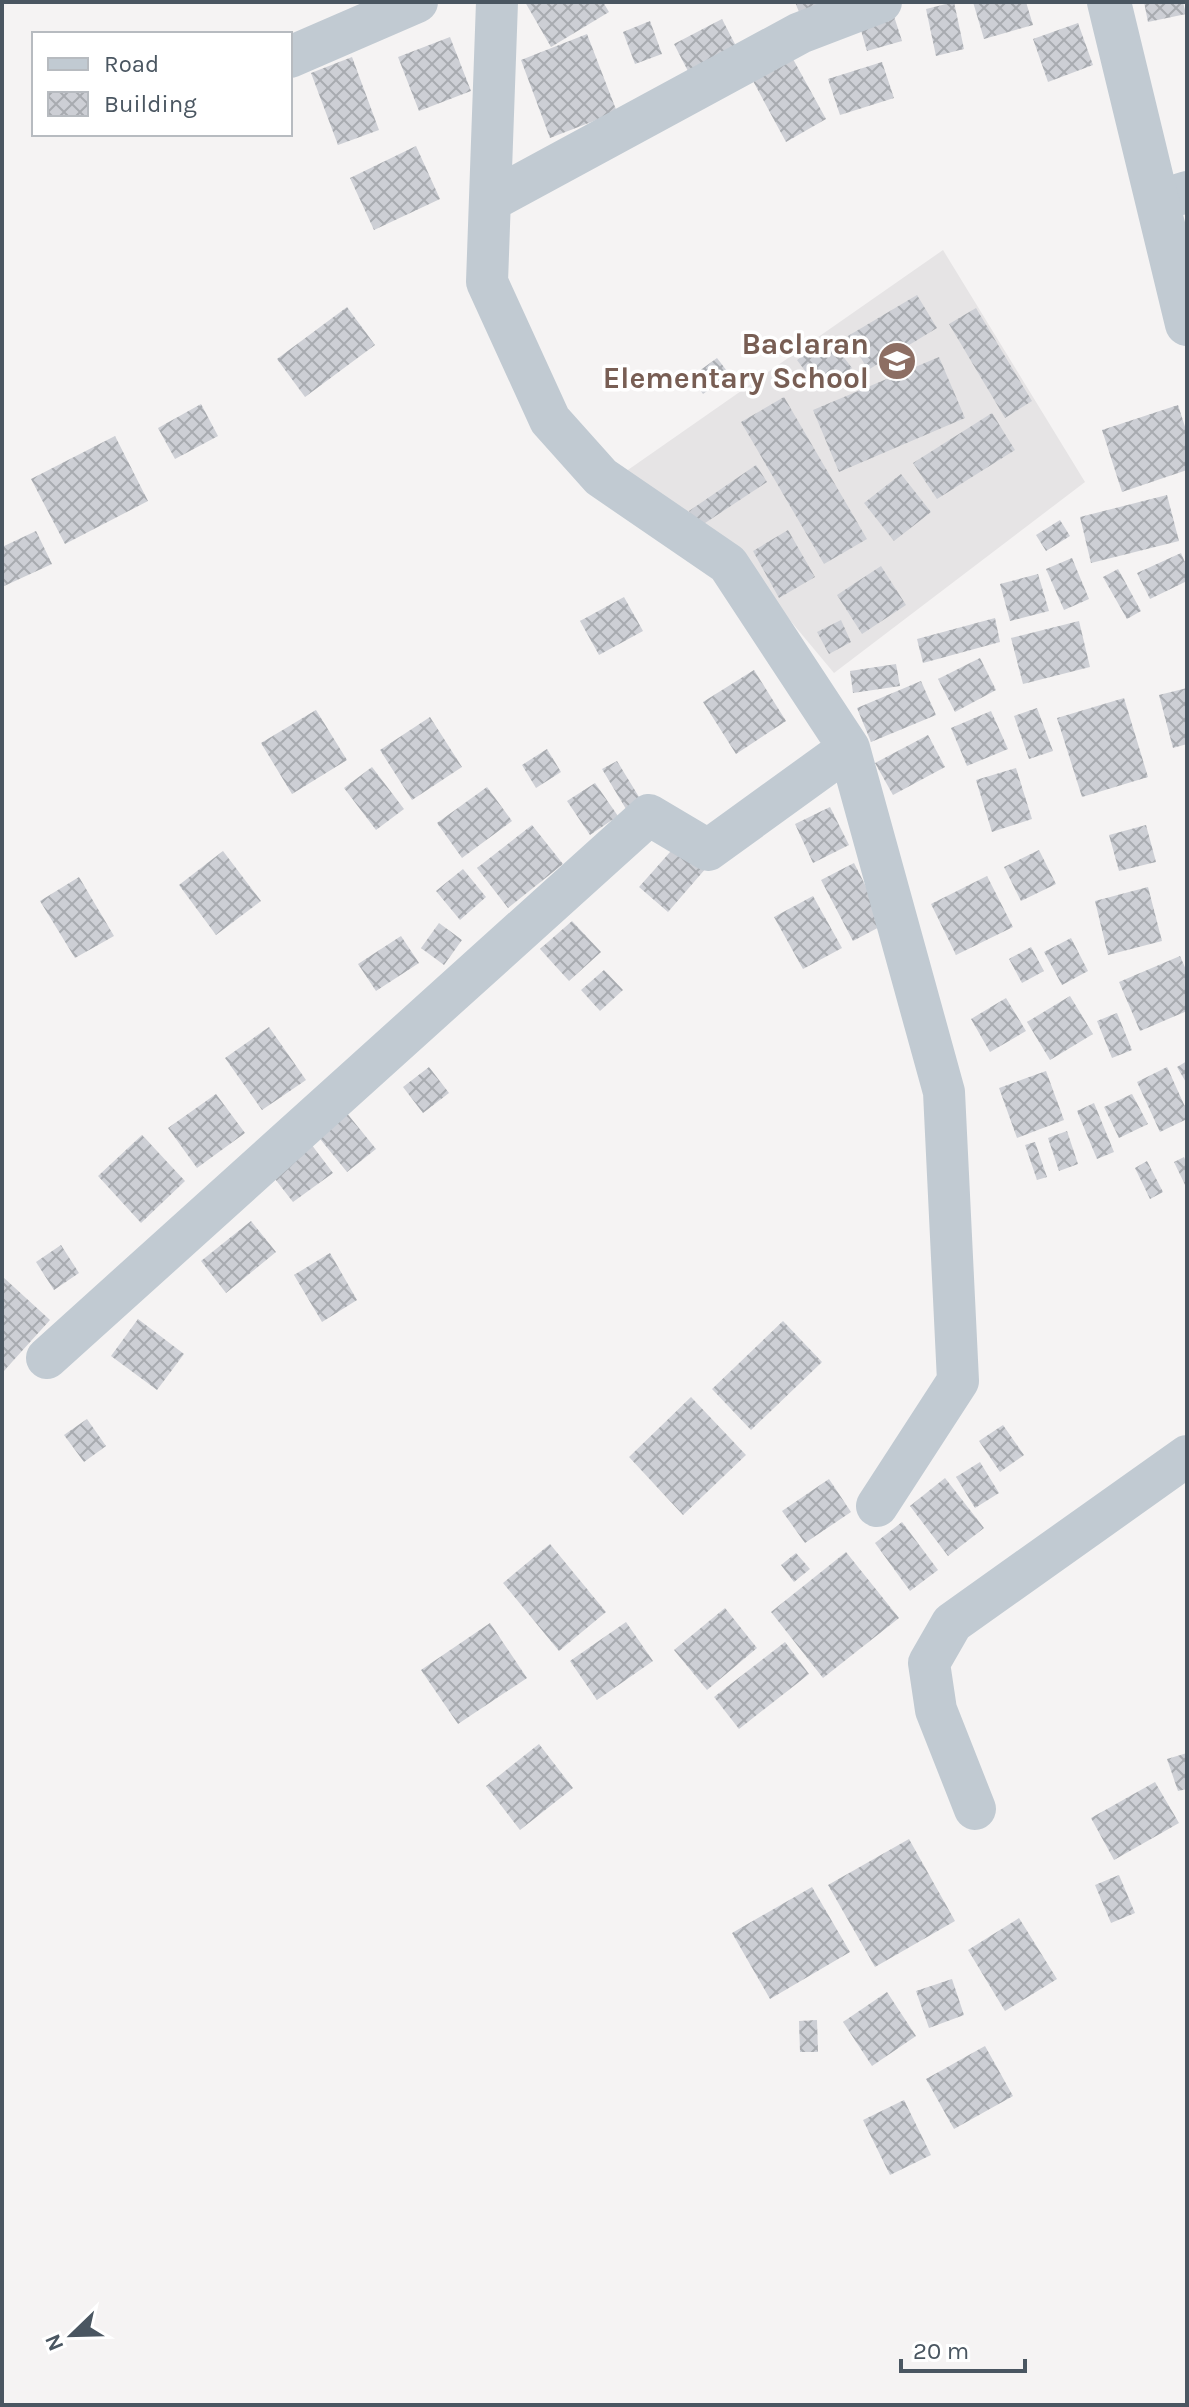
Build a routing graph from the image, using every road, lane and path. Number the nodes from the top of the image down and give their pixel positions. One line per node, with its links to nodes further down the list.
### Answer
1 (417, 2): 5 (street)
2 (497, 2): 7 (street)
3 (881, 2): 7 (street)
4 (1109, 2): 6 (street)
5 (292, 56)
6 (1173, 196): 8 (street)
7 (490, 201): 9 (street)
8 (1187, 324)
9 (849, 748): 10 (street); 12 (street)
10 (47, 1358)
11 (1187, 1456): 13 (street)
12 (877, 1506)
13 (975, 1809)

